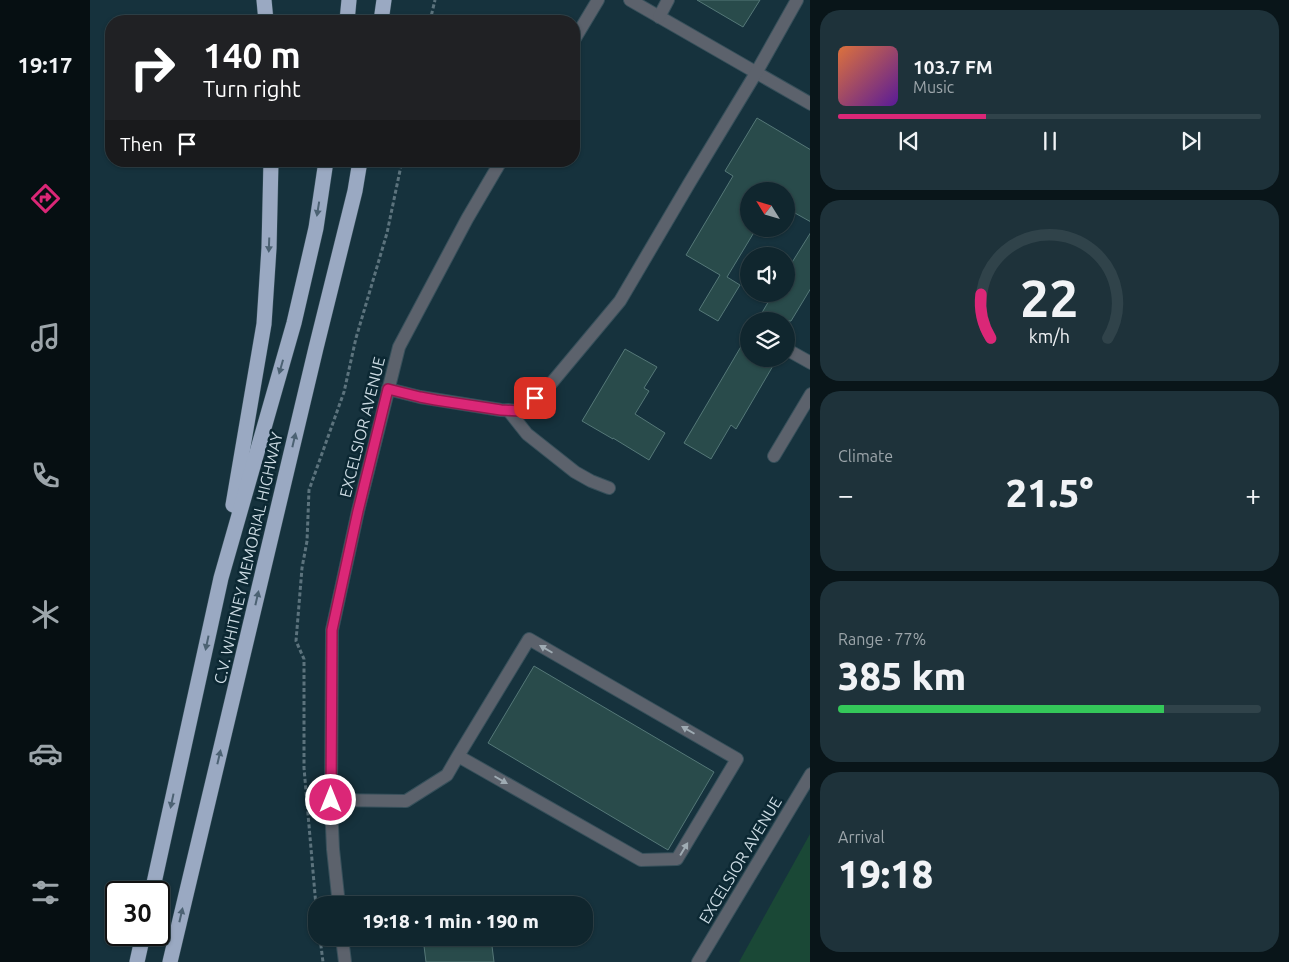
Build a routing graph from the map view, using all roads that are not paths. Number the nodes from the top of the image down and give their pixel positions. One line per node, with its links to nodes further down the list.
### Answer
1 (264, 0): 8 (highway)
2 (350, 0): 9 (highway)
3 (384, 0): 10 (highway)
4 (598, 0): 12 (street)
5 (630, 0): 11 (street)
6 (668, 0): 11 (street)
7 (797, 0): 13 (street)
8 (265, 15)
9 (348, 15)
10 (382, 15)
11 (659, 16): 13 (street)
12 (580, 30)
13 (756, 73): 14 (street); 23 (street)
14 (810, 104)
15 (271, 167): 26 (highway, one-way to 26)
16 (325, 167): 26 (highway, C.V. WHITNEY MEMORIAL HIGHWAY, one-way to 26)
17 (359, 167): 35 (highway, C.V. WHITNEY MEMORIAL HIGHWAY, one-way to 17)
18 (497, 167): 21 (street, EXCELSIOR AVENUE)
19 (795, 354): 20 (street)
20 (810, 363)
21 (388, 389): 23 (street); 29 (street, EXCELSIOR AVENUE)
22 (810, 394): 24 (street)
23 (508, 410): 25 (street)
24 (774, 456)
25 (609, 488)
26 (221, 578): 30 (highway, C.V. WHITNEY MEMORIAL HIGHWAY, one-way to 30)
27 (458, 756): 27 (street, one-way to 27); 29 (street)
28 (810, 774): 37 (street, EXCELSIOR AVENUE)
29 (331, 800): 31 (street, EXCELSIOR AVENUE)
30 (154, 881)
31 (337, 896)
32 (141, 946): 34 (highway)
33 (343, 946): 36 (street)
34 (137, 962)
35 (170, 962)
36 (345, 962)
37 (698, 962)

